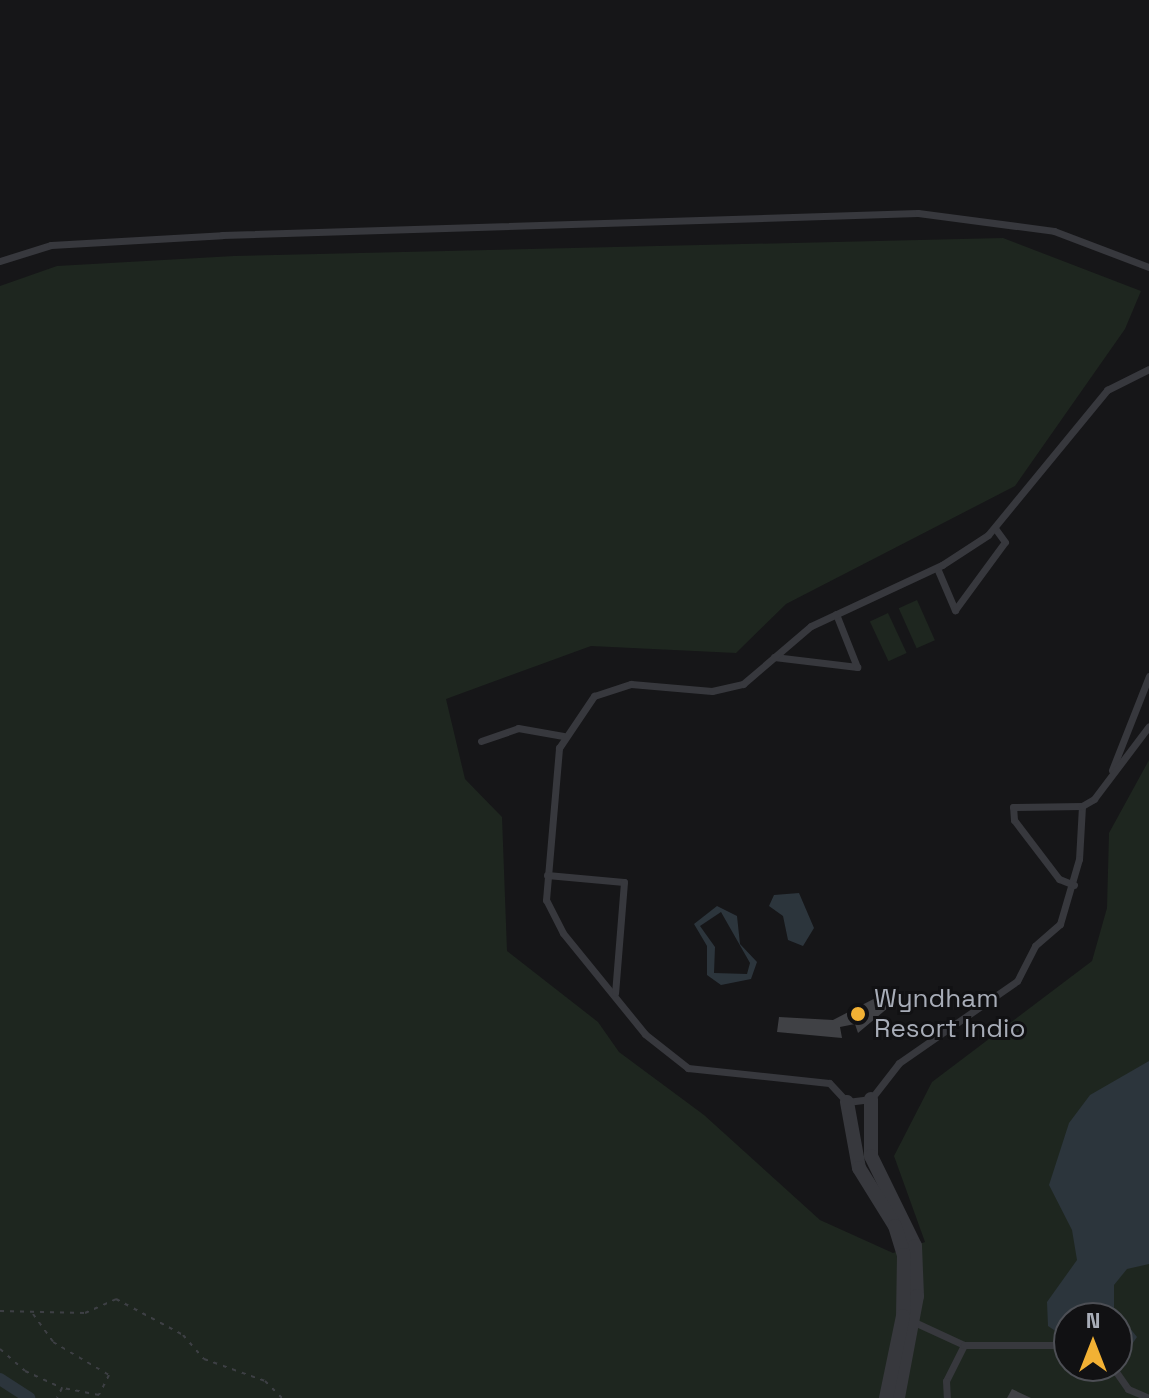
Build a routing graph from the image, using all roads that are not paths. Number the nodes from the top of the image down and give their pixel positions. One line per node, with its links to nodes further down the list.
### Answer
1 (0, 261): 2 (lane)
2 (1149, 267)
3 (1149, 369): 4 (lane)
4 (995, 528): 5 (lane); 5 (lane)
5 (937, 568): 6 (lane)
6 (836, 614): 7 (lane); 7 (lane)
7 (774, 657): 10 (lane)
8 (1149, 676): 12 (lane)
9 (1149, 726): 12 (lane)
10 (563, 736): 11 (lane); 14 (lane)
11 (481, 741)
12 (1107, 782): 13 (lane)
13 (1082, 806): 15 (lane); 15 (lane)
14 (547, 875): 16 (lane); 16 (lane)
15 (1074, 885): 17 (lane)
16 (615, 993): 18 (lane)
17 (871, 1099): 18 (lane); 19 (street)
18 (847, 1102): 19 (street)
19 (908, 1319): 20 (lane); 23 (street); 24 (street)
20 (964, 1345): 21 (lane); 25 (lane)
21 (1053, 1345)
22 (1123, 1382): 26 (lane)
23 (886, 1398)
24 (898, 1398)
25 (947, 1398)
26 (1149, 1398)

